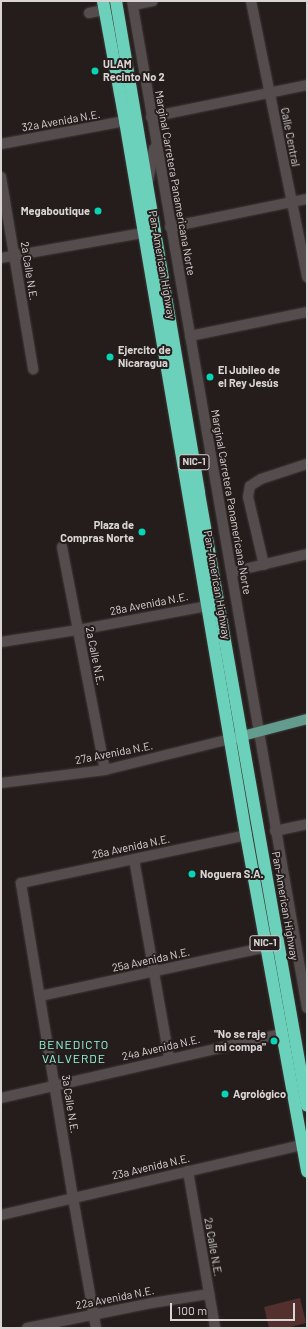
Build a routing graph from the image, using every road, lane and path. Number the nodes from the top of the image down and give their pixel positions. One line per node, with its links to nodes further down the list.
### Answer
1 (116, 1): 14 (highway, Pan-American Highway / NIC-1)
2 (152, 1): 4 (street)
3 (251, 1): 8 (street, Calle Central)
4 (132, 3): 9 (street, Marginal Carretera Panamericana Norte)
5 (103, 4): 6 (street); 10 (highway, Pan-American Highway / NIC-1)
6 (89, 13)
7 (307, 85): 8 (street)
8 (270, 94): 9 (street); 16 (street, Calle Central)
9 (151, 118): 11 (street, Marginal Carretera Panamericana Norte)
10 (125, 121): 12 (street, 32a Avenida N.E.); 18 (highway, Pan-American Highway / NIC-1)
11 (155, 143): 14 (street); 17 (street, Marginal Carretera Panamericana Norte)
12 (1, 144)
13 (1, 177): 19 (street, 2a Calle N.E.)
14 (147, 188): 35 (highway, Pan-American Highway / NIC-1)
15 (307, 199): 16 (street)
16 (291, 203): 17 (street); 21 (street, Calle Central)
17 (170, 226): 23 (street, Marginal Carretera Panamericana Norte)
18 (143, 233): 19 (street); 30 (highway, Pan-American Highway / NIC-1)
19 (15, 256): 20 (street); 24 (street, 2a Calle N.E.)
20 (1, 258)
21 (307, 277)
22 (307, 312): 23 (street)
23 (190, 336): 29 (street, Marginal Carretera Panamericana Norte)
24 (33, 369)
25 (307, 464): 28 (street)
26 (62, 547): 31 (street, 2a Calle N.E.)
27 (307, 554): 28 (street)
28 (264, 565): 29 (street)
29 (232, 572): 34 (street, Marginal Carretera Panamericana Norte)
30 (207, 606): 31 (street, 28a Avenida N.E.); 36 (highway, Pan-American Highway / NIC-1)
31 (78, 630): 32 (street, 28a Avenida N.E.); 37 (street, 2a Calle N.E.)
32 (1, 642)
33 (307, 719): 34 (main road)
34 (258, 731): 35 (main road); 40 (street, Marginal Carretera Panamericana Norte)
35 (243, 735): 36 (main road); 52 (highway, Pan-American Highway / NIC-1)
36 (230, 739): 37 (street, 27a Avenida N.E.); 41 (highway, Pan-American Highway / NIC-1)
37 (105, 770): 38 (street, 27a Avenida N.E.)
38 (1, 783)
39 (307, 824): 40 (street)
40 (275, 831): 47 (street, Marginal Carretera Panamericana Norte)
41 (246, 835): 42 (street, 26a Avenida N.E.); 44 (highway, Pan-American Highway / NIC-1)
42 (134, 859): 43 (street, 26a Avenida N.E.); 45 (street)
43 (22, 883): 46 (street, 3a Calle N.E.)
44 (266, 947): 45 (street, 25a Avenida N.E.); 48 (highway, Pan-American Highway / NIC-1)
45 (154, 972): 46 (street, 25a Avenida N.E.); 49 (street)
46 (40, 996): 50 (street, 3a Calle N.E.)
47 (307, 1008)
48 (281, 1034): 49 (street, 24a Avenida N.E.); 53 (highway, Pan-American Highway / NIC-1)
49 (169, 1058): 50 (street, 24a Avenida N.E.)
50 (55, 1084): 51 (street, 24a Avenida N.E.); 56 (street, 3a Calle N.E.)
51 (1, 1098)
52 (307, 1106)
53 (305, 1145): 54 (street, 23a Avenida N.E.); 55 (highway, Pan-American Highway / NIC-1)
54 (188, 1171): 56 (street, 23a Avenida N.E.); 58 (street, 2a Calle N.E.)
55 (307, 1172)
56 (73, 1198): 57 (street, 23a Avenida N.E.); 59 (street, 3a Calle N.E.)
57 (1, 1215)
58 (209, 1294): 59 (street, 22a Avenida N.E.); 62 (street, 2a Calle N.E.)
59 (94, 1315): 60 (street, 22a Avenida N.E.); 61 (street, 3a Calle N.E.)
60 (27, 1328)
61 (96, 1328)
62 (215, 1328)

